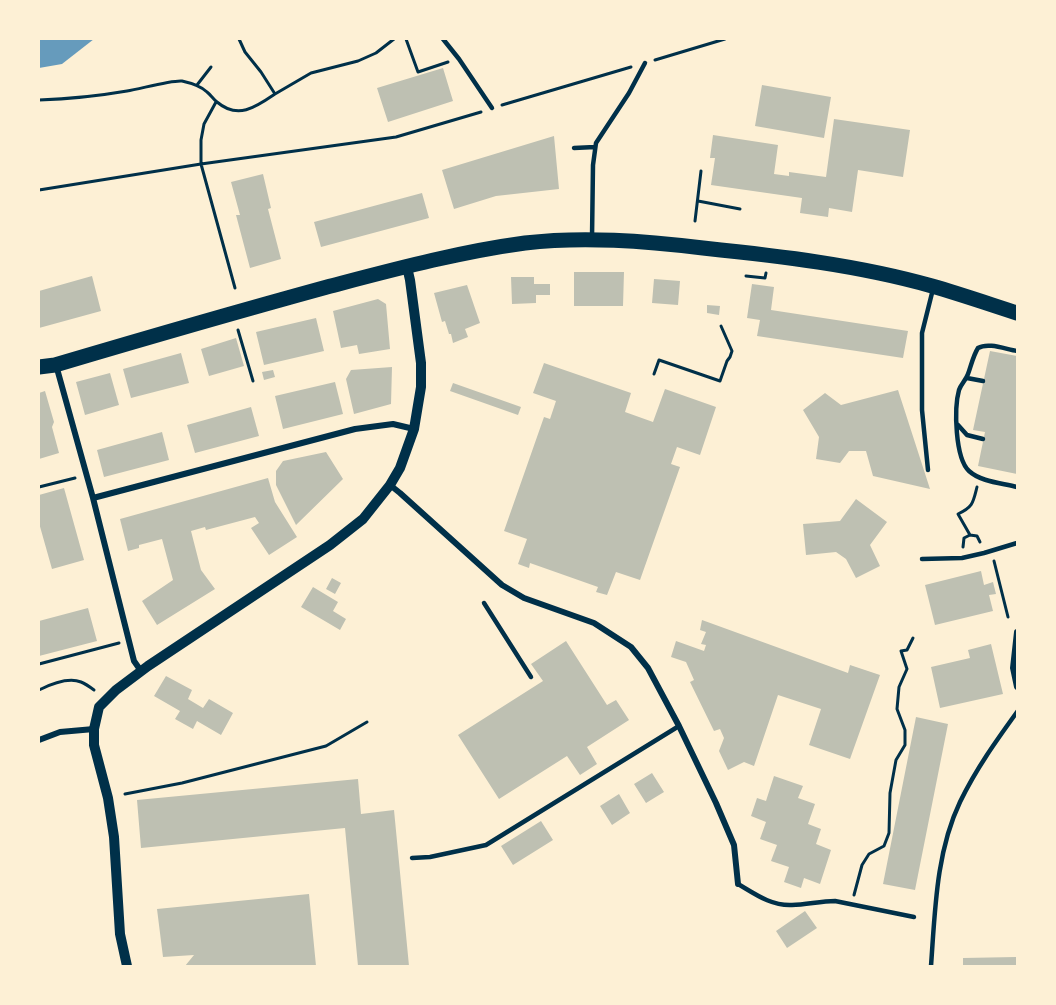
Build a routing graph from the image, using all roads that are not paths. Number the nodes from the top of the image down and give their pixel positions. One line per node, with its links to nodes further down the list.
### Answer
1 (443, 39): 3 (lane)
2 (645, 63): 4 (lane)
3 (492, 108)
4 (595, 147): 5 (lane); 6 (lane)
5 (574, 148)
6 (592, 241): 7 (main road); 8 (main road)
7 (407, 267): 11 (main road); 16 (street)
8 (934, 287): 9 (main road); 18 (lane)
9 (1017, 313)
10 (1017, 351): 13 (lane)
11 (55, 365): 12 (main road); 21 (street)
12 (39, 367)
13 (967, 378): 14 (lane); 15 (lane)
14 (983, 381)
15 (957, 423): 17 (lane); 20 (lane)
16 (414, 429): 19 (street); 21 (street)
17 (983, 439)
18 (928, 470)
19 (390, 485): 26 (street); 30 (street)
20 (1017, 487)
21 (93, 498): 26 (street)
22 (1017, 543): 23 (lane)
23 (922, 560)
24 (484, 603): 27 (lane)
25 (1017, 632): 28 (street)
26 (141, 671): 31 (street)
27 (531, 677)
28 (1017, 687)
29 (1017, 712): 37 (lane)
30 (679, 726): 33 (lane); 34 (street)
31 (94, 729): 32 (street); 36 (street)
32 (39, 740)
33 (412, 858)
34 (738, 884): 35 (lane)
35 (914, 917)
36 (127, 966)
37 (930, 966)

